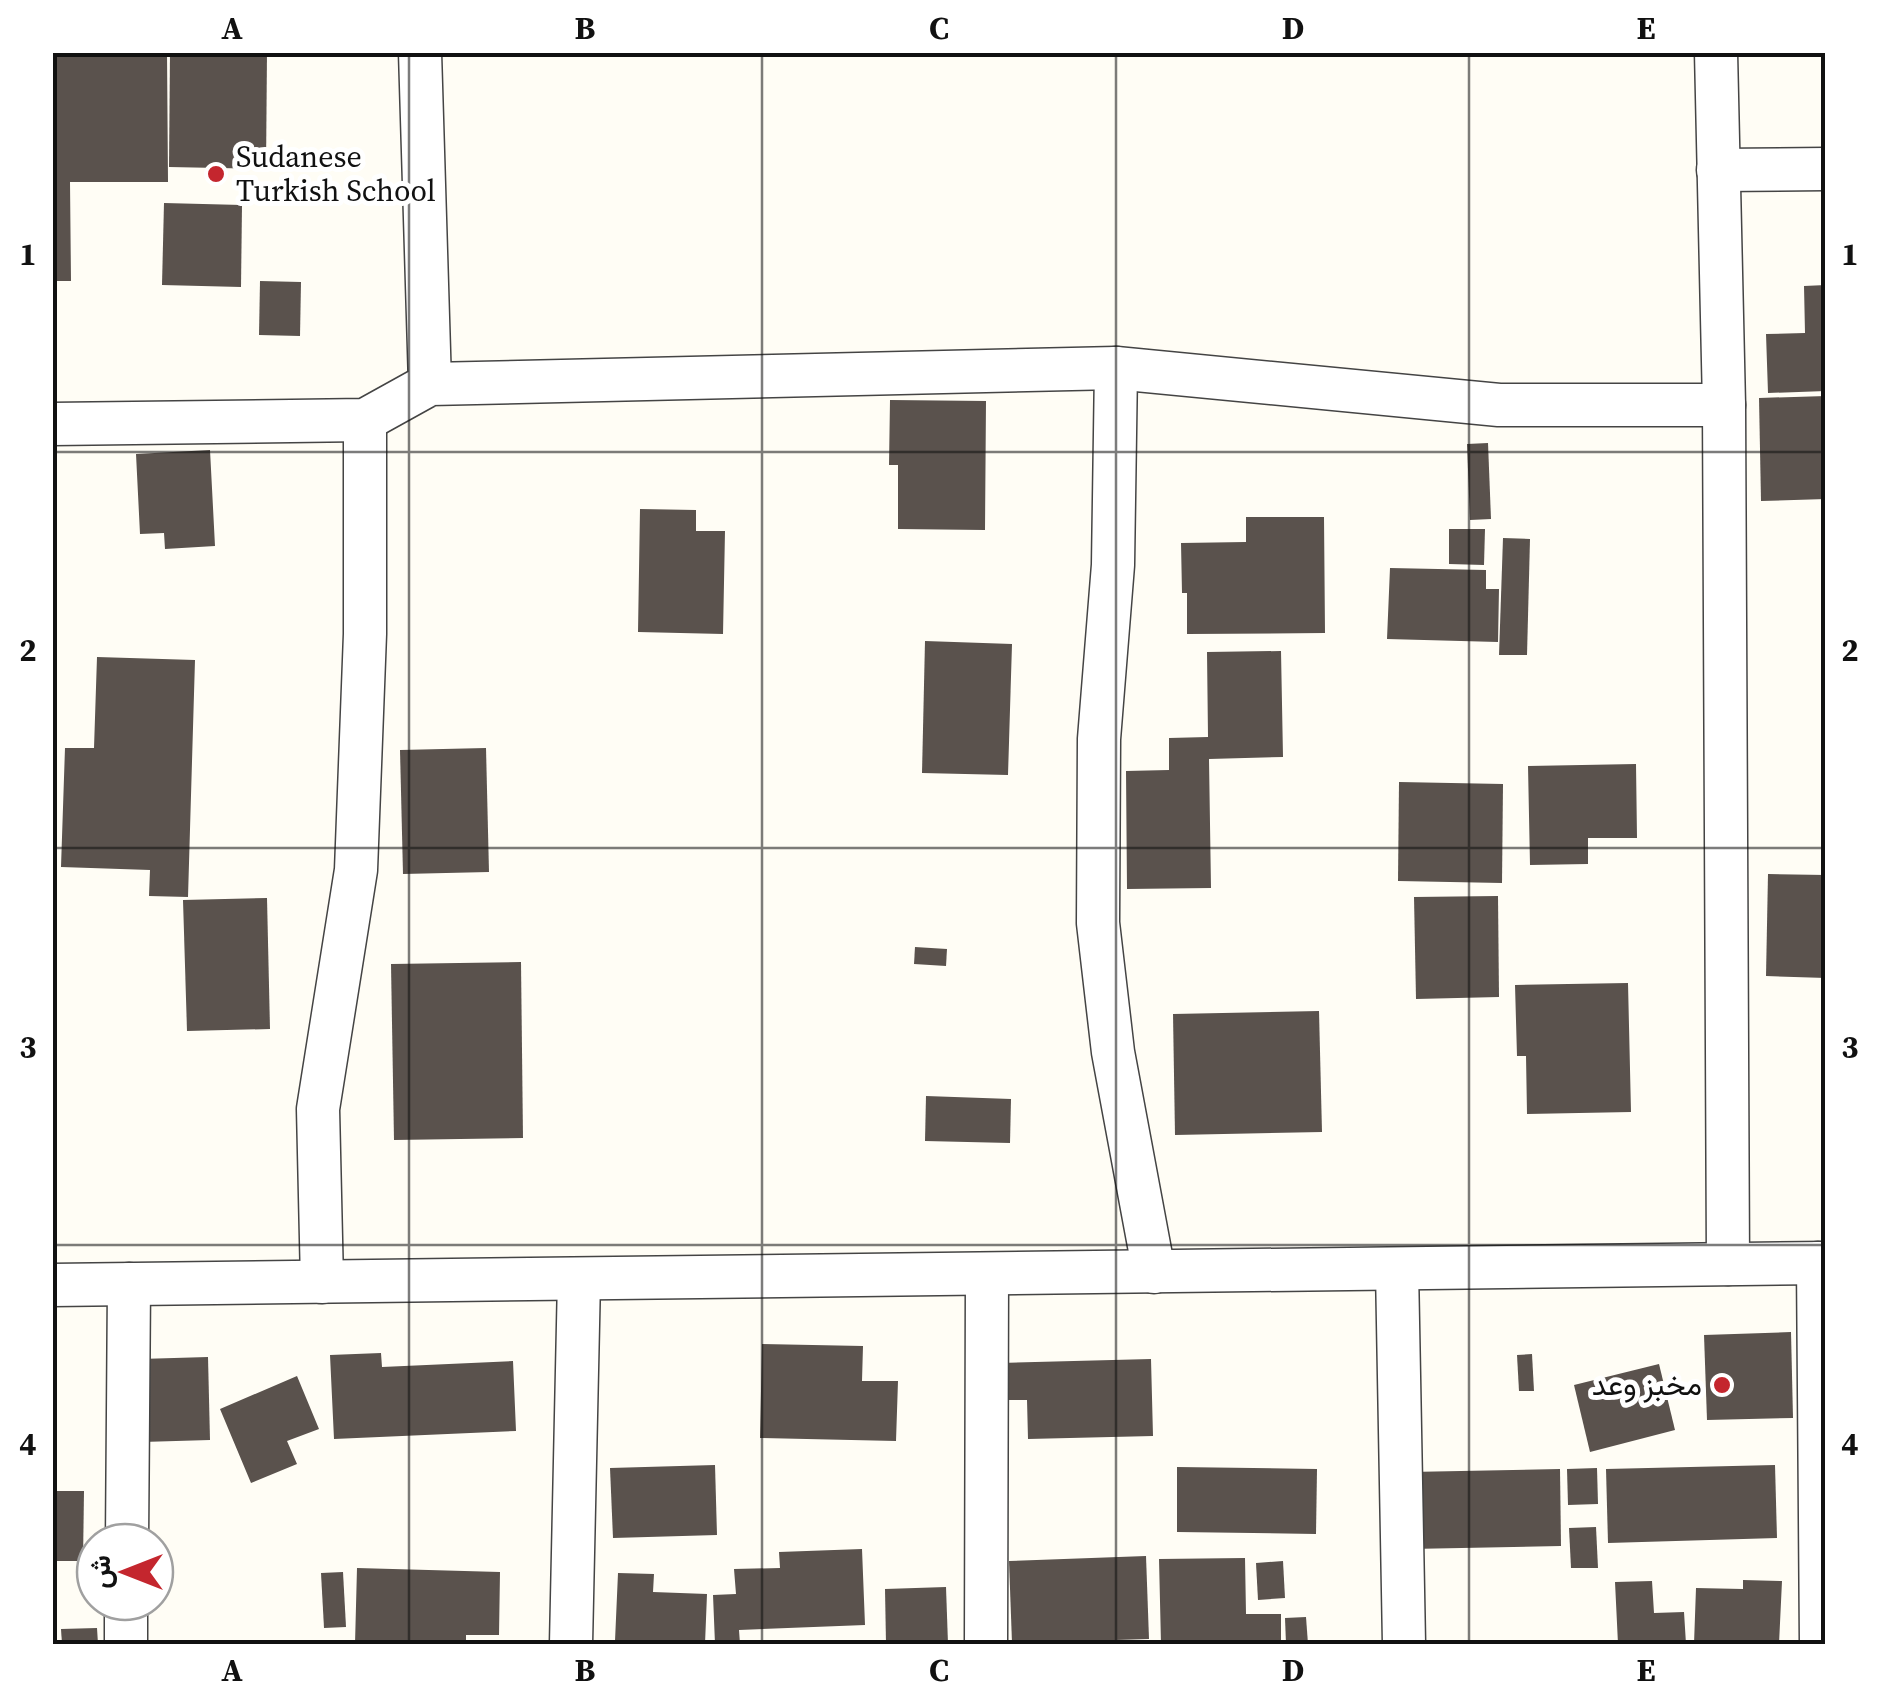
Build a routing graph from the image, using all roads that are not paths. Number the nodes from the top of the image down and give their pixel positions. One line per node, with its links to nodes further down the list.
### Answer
1 (420, 52): 6 (street)
2 (1716, 52): 4 (street)
3 (1826, 169): 4 (street)
4 (1718, 170): 7 (street)
5 (1116, 368): 6 (street); 7 (street); 13 (street)
6 (430, 384): 8 (street)
7 (1724, 406): 11 (street)
8 (364, 420): 9 (street); 16 (street)
9 (52, 424)
10 (1822, 1263): 11 (street); 23 (street)
11 (1728, 1264): 12 (street)
12 (1397, 1269): 13 (street); 22 (street)
13 (1154, 1272): 14 (street)
14 (988, 1274): 15 (street); 21 (street)
15 (579, 1279): 16 (street); 20 (street)
16 (322, 1282): 17 (street)
17 (129, 1284): 18 (street); 19 (street)
18 (52, 1285)
19 (127, 1522)
20 (571, 1644)
21 (986, 1644)
22 (1404, 1644)
23 (1821, 1644)

